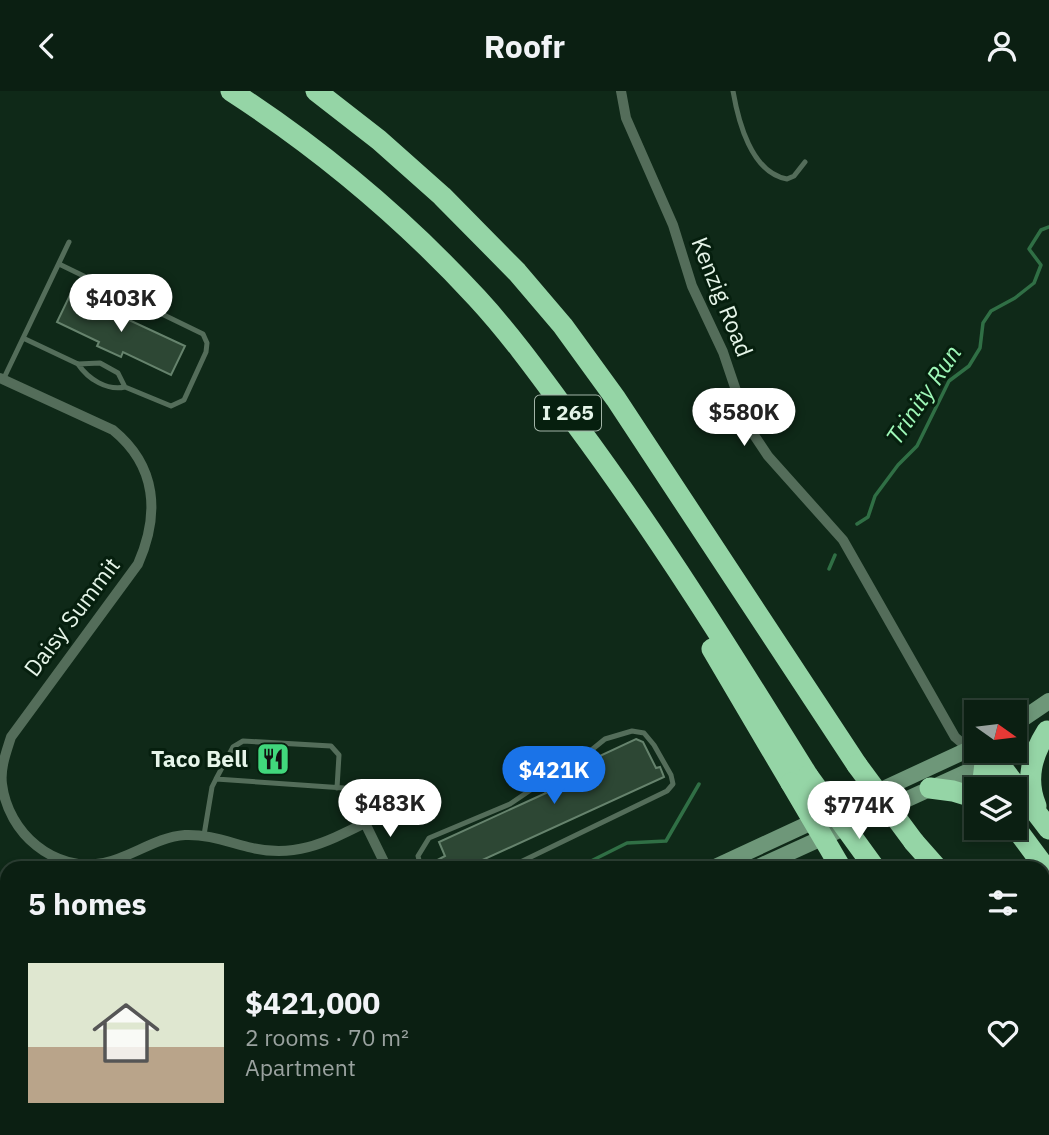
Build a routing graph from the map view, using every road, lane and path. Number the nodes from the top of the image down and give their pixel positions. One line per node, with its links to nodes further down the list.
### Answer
1 (231, 91): 22 (highway, I 265)
2 (316, 91): 37 (highway, I 265, bridge)
3 (621, 91): 16 (street, Kenzig Road)
4 (733, 91): 5 (lane)
5 (805, 162)
6 (69, 242): 7 (lane)
7 (59, 264): 8 (lane); 11 (lane)
8 (23, 338): 9 (lane); 10 (lane)
9 (78, 364): 11 (lane); 11 (lane)
10 (2, 379): 17 (street, Daisy Summit)
11 (125, 387)
12 (1049, 701): 13 (main road)
13 (1027, 716)
14 (1048, 731): 15 (main road); 25 (highway)
15 (1027, 743)
16 (964, 744)
17 (3, 749): 28 (street, Daisy Summit)
18 (964, 759): 33 (main road)
19 (964, 763): 23 (main road)
20 (993, 763): 25 (highway)
21 (216, 779): 21 (lane); 26 (lane)
22 (800, 780): 35 (highway, bridge); 36 (highway, bridge)
23 (930, 788): 24 (highway); 34 (main road)
24 (964, 795)
25 (1049, 829)
26 (203, 837): 29 (street, Daisy Summit); 30 (street, Daisy Summit)
27 (1025, 840): 38 (highway)
28 (66, 861)
29 (109, 861)
30 (384, 861)
31 (419, 861): 32 (lane)
32 (522, 861)
33 (729, 861)
34 (772, 861)
35 (838, 861)
36 (869, 861)
37 (931, 861)
38 (1040, 861)

